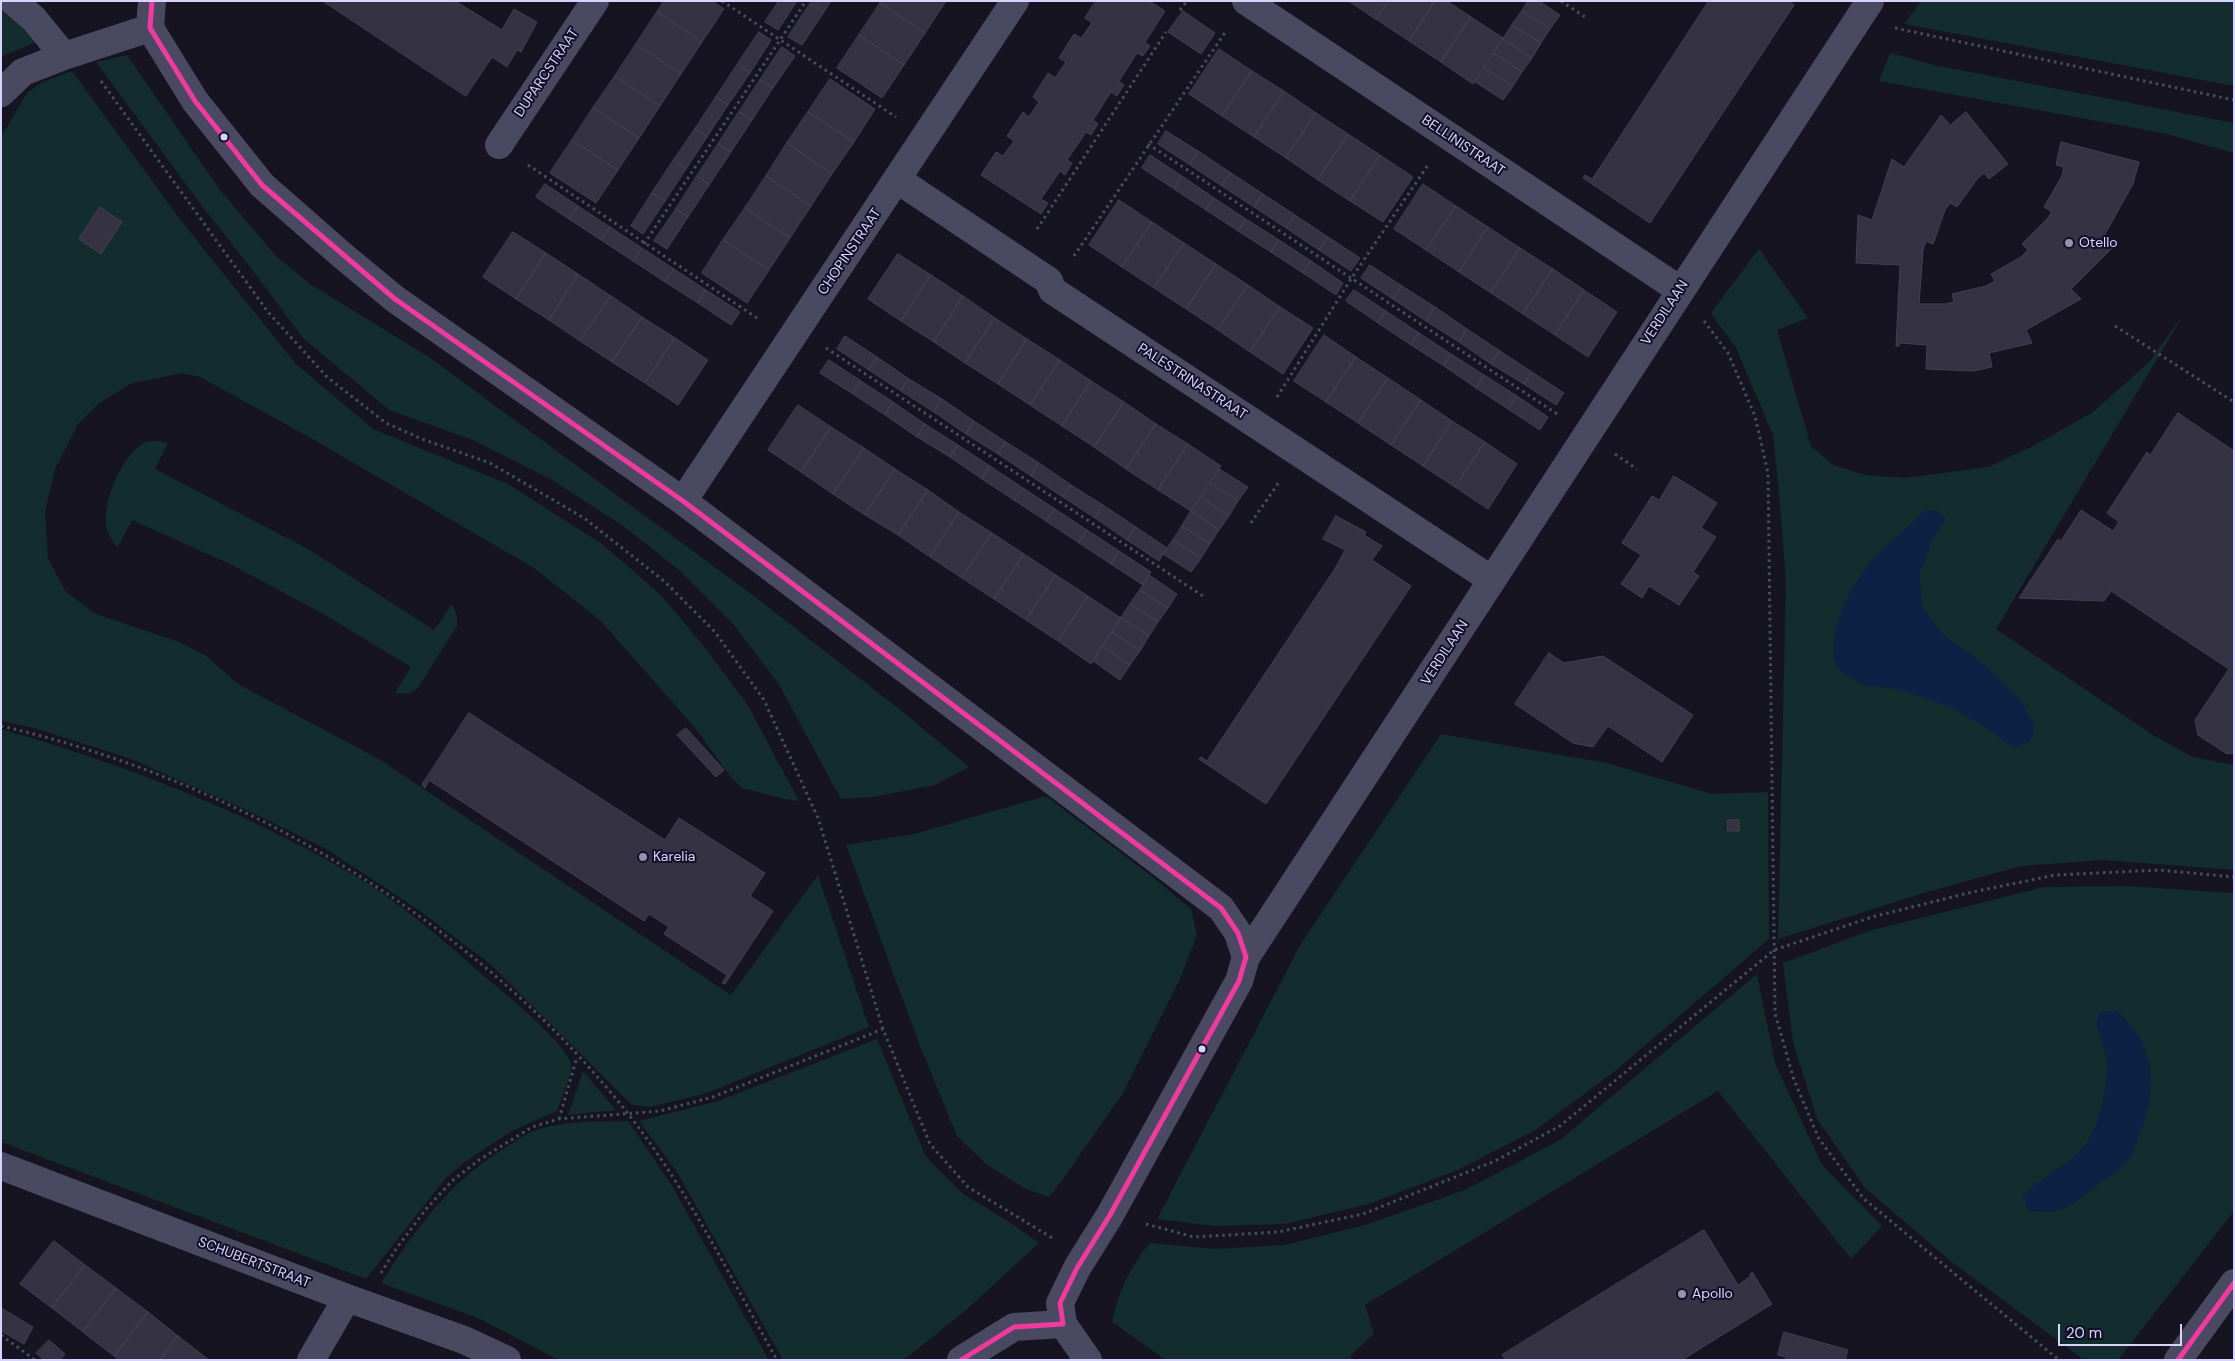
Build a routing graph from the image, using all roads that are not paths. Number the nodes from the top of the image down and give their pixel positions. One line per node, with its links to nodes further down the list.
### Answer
1 (13, 1): 8 (street)
2 (152, 1): 7 (street)
3 (595, 1): 10 (street, DUPARCSTRAAT)
4 (1016, 1): 11 (street, CHOPINSTRAAT)
5 (1246, 1): 12 (street, BELLINISTRAAT)
6 (1866, 6): 12 (street, VERDILAAN)
7 (150, 28): 8 (street); 13 (street)
8 (72, 53): 9 (street)
9 (1, 94)
10 (499, 145)
11 (898, 180): 13 (street, CHOPINSTRAAT); 14 (street, PALESTRINASTRAAT)
12 (1680, 290): 14 (street, VERDILAAN)
13 (683, 501): 15 (street)
14 (1492, 580): 15 (street, VERDILAAN)
15 (1246, 957): 19 (street, VERDILAAN)
16 (1, 1166): 18 (street, SCHUBERTSTRAAT)
17 (2234, 1283): 20 (street)
18 (355, 1301): 21 (street); 22 (street, SCHUBERTSTRAAT)
19 (1063, 1324): 23 (street); 24 (street)
20 (2184, 1358)
21 (312, 1360)
22 (507, 1360)
23 (961, 1360)
24 (1088, 1360)

